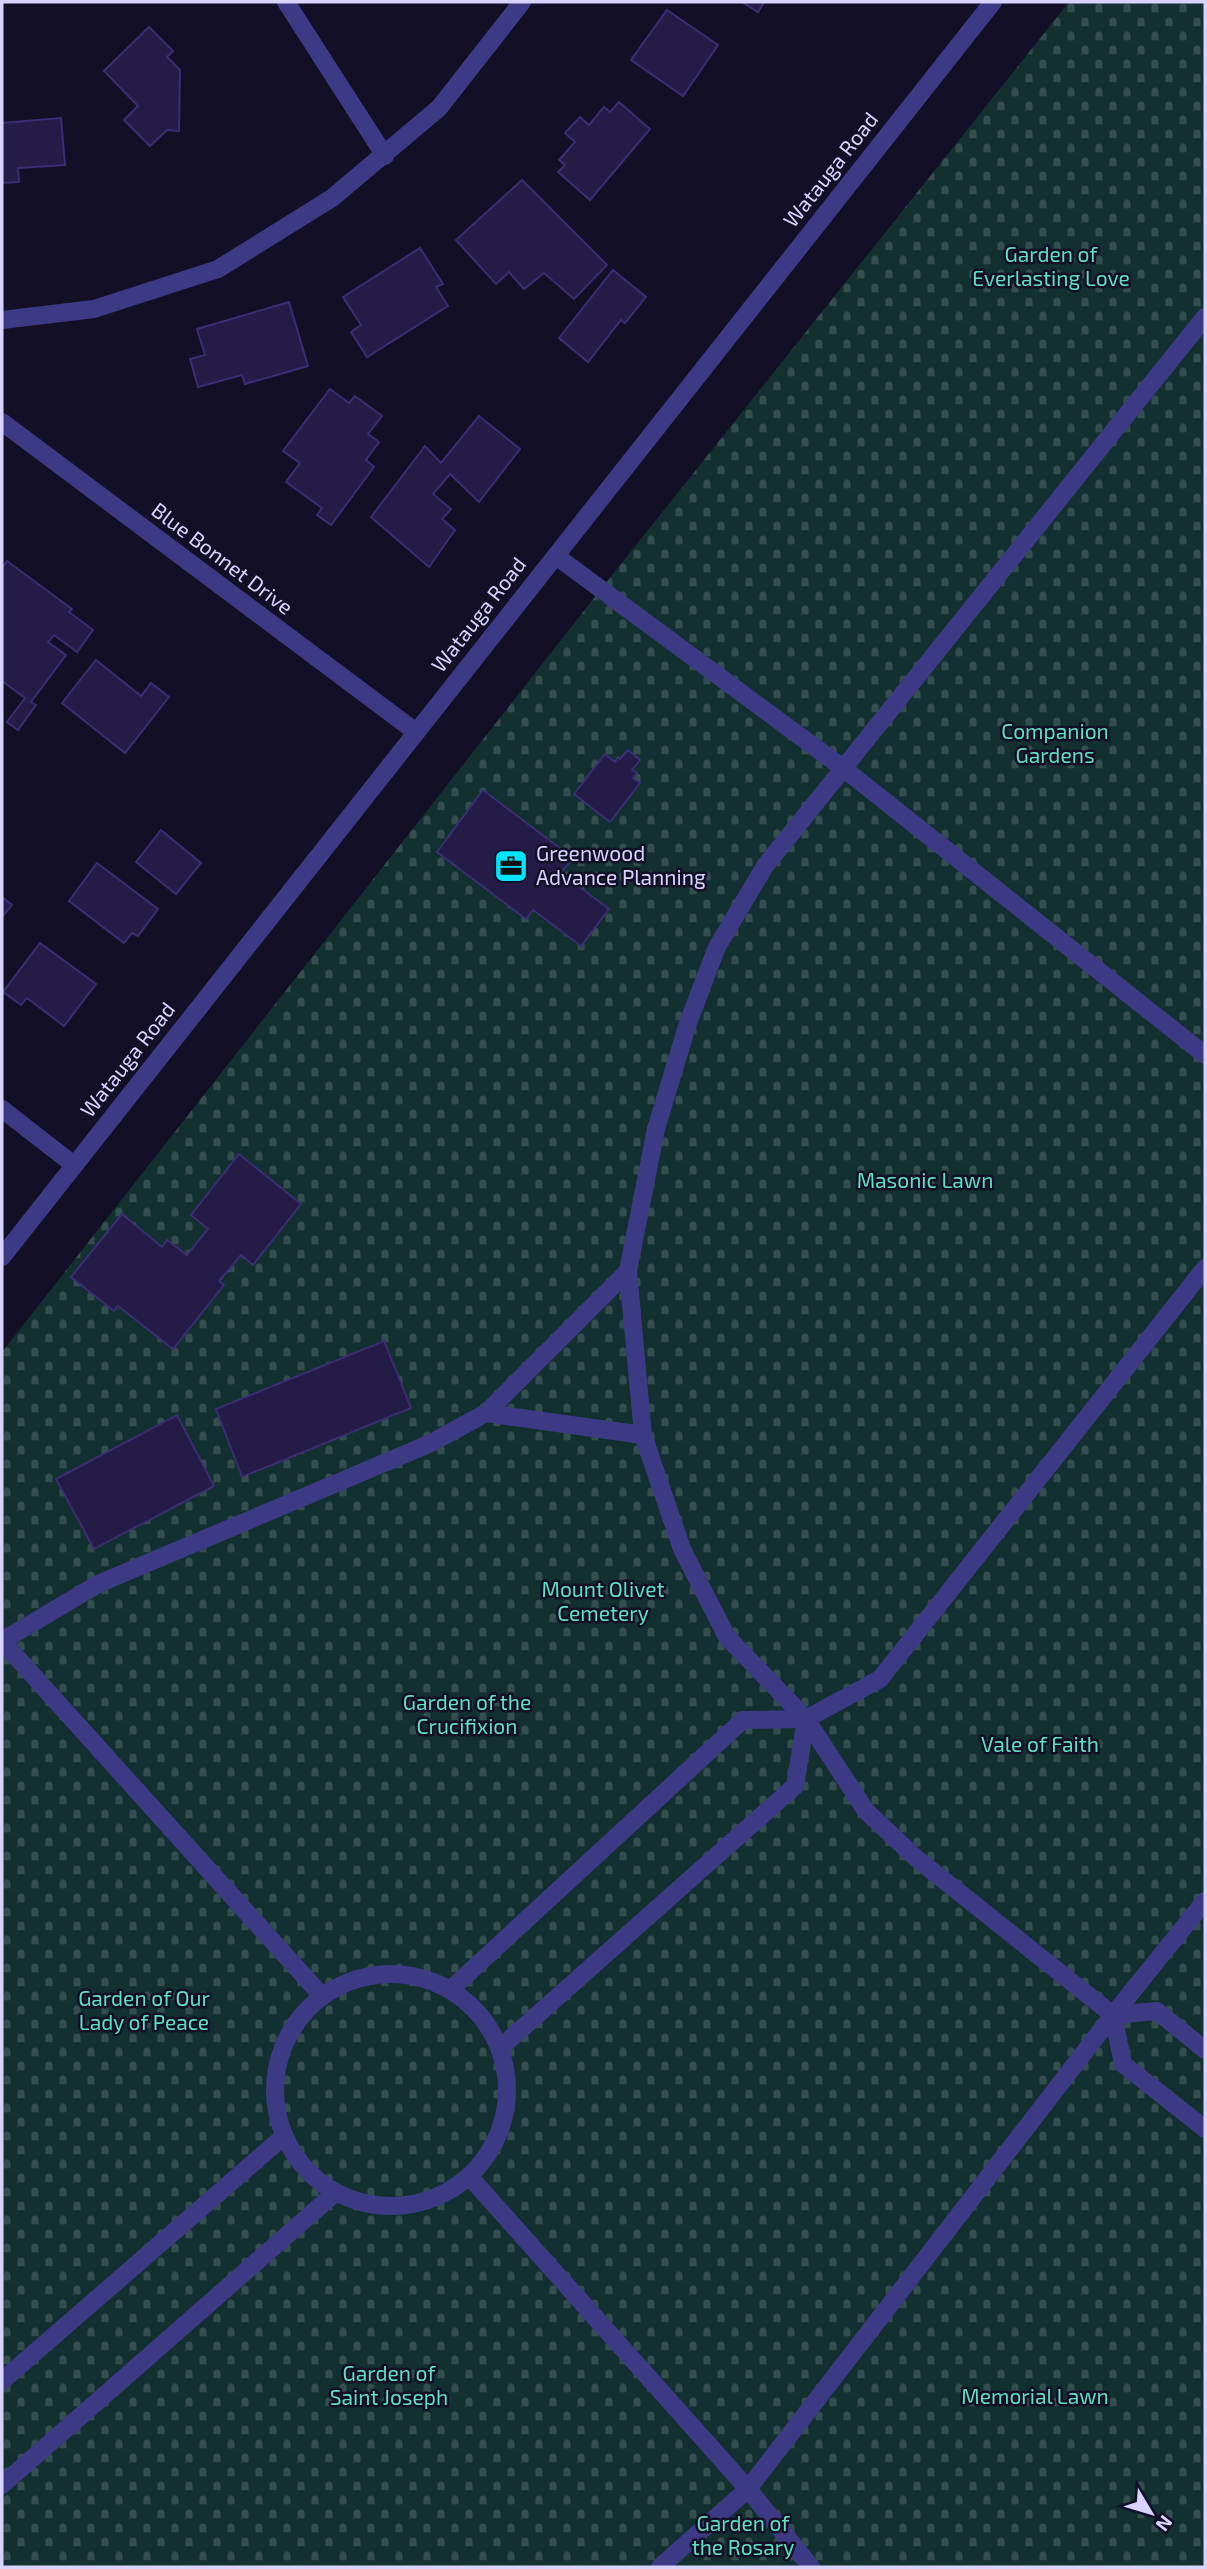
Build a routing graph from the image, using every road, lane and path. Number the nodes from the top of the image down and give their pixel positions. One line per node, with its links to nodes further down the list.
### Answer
1 (286, 2): 4 (street)
2 (522, 2): 4 (street)
3 (993, 2): 8 (street, Watauga Road)
4 (385, 156): 6 (street)
5 (1205, 317): 10 (street)
6 (2, 320)
7 (2, 422): 9 (street, Blue Bonnet Drive)
8 (556, 556): 9 (street, Watauga Road); 10 (street)
9 (416, 732): 13 (street, Watauga Road)
10 (843, 768): 11 (street); 16 (street)
11 (1205, 1055)
12 (2, 1109): 13 (street)
13 (74, 1165): 14 (street, Watauga Road)
14 (2, 1257)
15 (1205, 1268): 20 (street)
16 (628, 1270): 17 (street); 18 (street)
17 (486, 1413): 18 (street); 19 (street)
18 (643, 1434): 20 (street)
19 (2, 1641): 23 (street)
20 (806, 1719): 22 (street); 24 (street); 25 (street)
21 (1205, 1901): 24 (street)
22 (451, 1989): 23 (street); 25 (street)
23 (322, 1996): 28 (street)
24 (1113, 2015): 26 (street); 27 (street); 33 (street)
25 (500, 2048): 29 (street)
26 (1205, 2050)
27 (1205, 2129)
28 (284, 2137): 30 (street); 31 (street)
29 (469, 2176): 30 (street); 33 (street)
30 (335, 2193): 32 (street)
31 (2, 2381)
32 (2, 2485)
33 (748, 2488): 34 (street); 35 (street)
34 (660, 2567)
35 (811, 2567)

